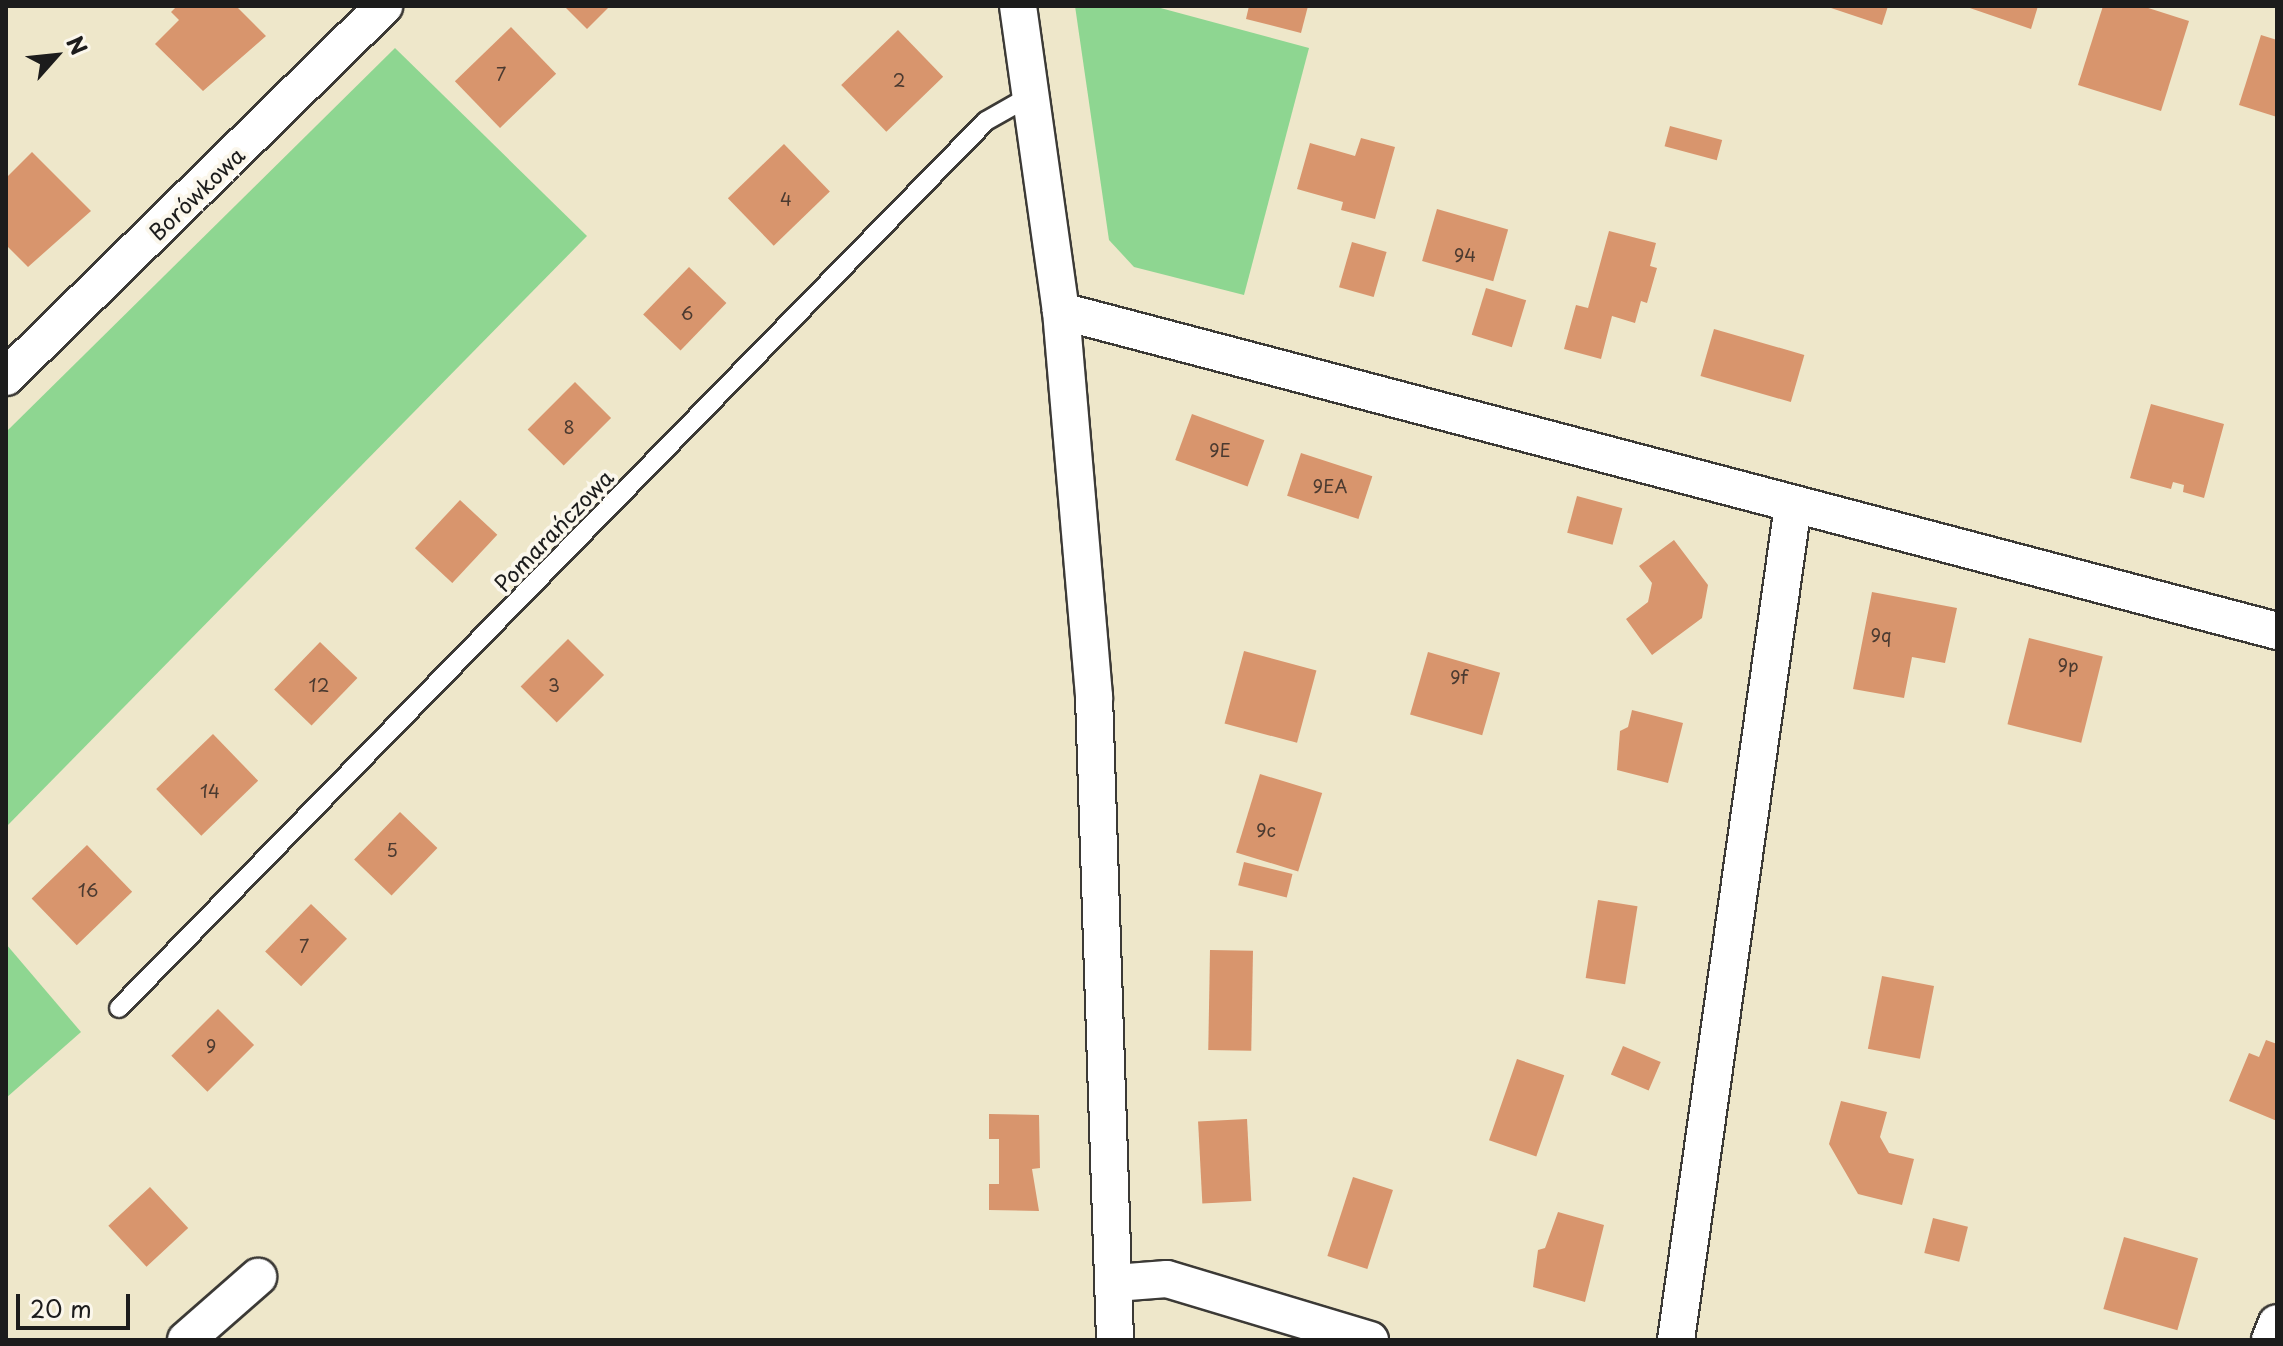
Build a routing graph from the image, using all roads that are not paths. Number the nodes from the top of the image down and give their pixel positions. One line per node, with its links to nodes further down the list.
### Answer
1 (384, 6): 5 (street, Borówkowa)
2 (1018, 6): 3 (street)
3 (1030, 96): 4 (street); 8 (lane, Pomarańczowa)
4 (1061, 311): 6 (street); 10 (street)
5 (6, 377)
6 (1793, 505): 7 (street); 15 (street)
7 (2277, 631)
8 (119, 1008)
9 (258, 1277): 12 (street)
10 (1115, 1283): 13 (street); 14 (street)
11 (2277, 1323): 16 (street)
12 (186, 1340)
13 (1115, 1340)
14 (1370, 1340)
15 (1676, 1340)
16 (2270, 1340)

